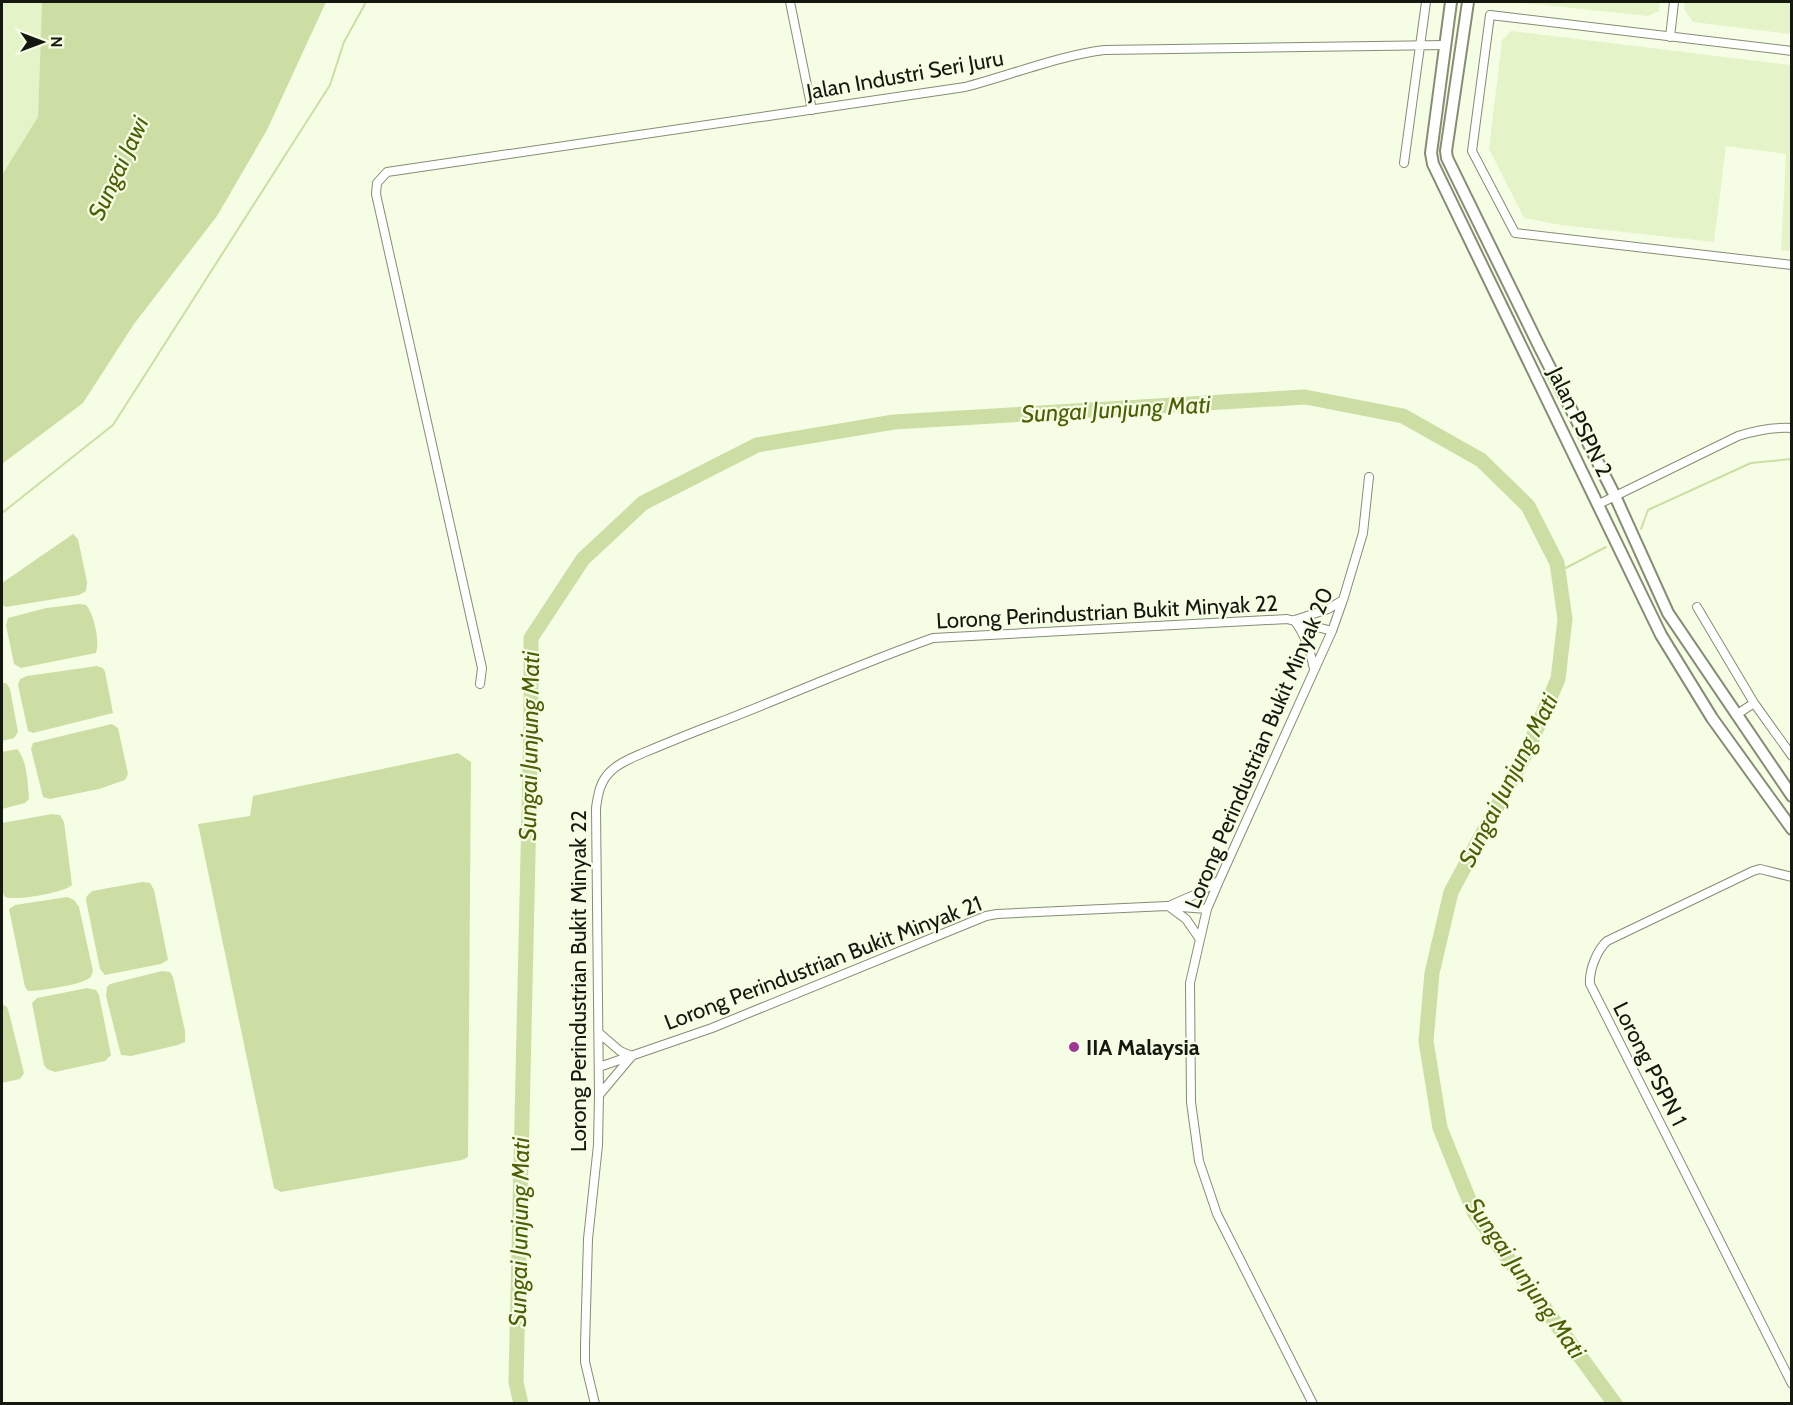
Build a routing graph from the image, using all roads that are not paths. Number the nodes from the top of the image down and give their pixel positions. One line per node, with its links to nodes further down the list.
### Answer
1 (790, 2): 10 (street)
2 (1426, 2): 7 (street)
3 (1451, 2): 8 (street, Jalan PSPN 2)
4 (1468, 2): 15 (street, Jalan PSPN 2)
5 (1674, 2): 6 (street)
6 (1670, 37): 9 (street); 12 (street)
7 (1420, 45): 8 (street, Jalan Industri Seri Juru); 10 (street, Jalan Industri Seri Juru); 11 (street)
8 (1445, 45): 16 (street, Jalan PSPN 2)
9 (1791, 51)
10 (812, 110): 22 (street, Jalan Industri Seri Juru)
11 (1404, 163)
12 (1791, 265)
13 (1791, 428): 15 (street)
14 (1369, 477): 17 (street, Lorong Perindustrian Bukit Minyak 20)
15 (1615, 496): 16 (street); 24 (street, Jalan PSPN 2)
16 (1599, 504): 27 (street, Jalan PSPN 2)
17 (1343, 600): 19 (street); 20 (street, Lorong Perindustrian Bukit Minyak 20)
18 (1697, 607): 23 (street)
19 (1294, 620): 20 (street, Lorong Perindustrian Bukit Minyak 22); 21 (street); 33 (street, Lorong Perindustrian Bukit Minyak 22)
20 (1332, 630): 21 (street, Lorong Perindustrian Bukit Minyak 20)
21 (1314, 669): 29 (street, Lorong Perindustrian Bukit Minyak 20)
22 (480, 684)
23 (1754, 703): 24 (street); 25 (street)
24 (1736, 715): 26 (street, Jalan PSPN 2)
25 (1791, 756)
26 (1791, 796)
27 (1791, 829)
28 (1791, 877): 37 (street, Lorong PSPN 1)
29 (1219, 881): 30 (street); 31 (street, Lorong Perindustrian Bukit Minyak 20)
30 (1167, 906): 31 (street, Lorong Perindustrian Bukit Minyak 21); 32 (street); 34 (street, Lorong Perindustrian Bukit Minyak 21)
31 (1207, 909): 32 (street, Lorong Perindustrian Bukit Minyak 20)
32 (1199, 938): 39 (street, Lorong Perindustrian Bukit Minyak 20)
33 (599, 1034): 34 (street); 35 (street, Lorong Perindustrian Bukit Minyak 22)
34 (632, 1056): 35 (street, Lorong Perindustrian Bukit Minyak 21); 36 (street)
35 (599, 1066): 36 (street, Lorong Perindustrian Bukit Minyak 22)
36 (599, 1095): 38 (street, Lorong Perindustrian Bukit Minyak 22)
37 (1791, 1384)
38 (595, 1404)
39 (1313, 1404)

